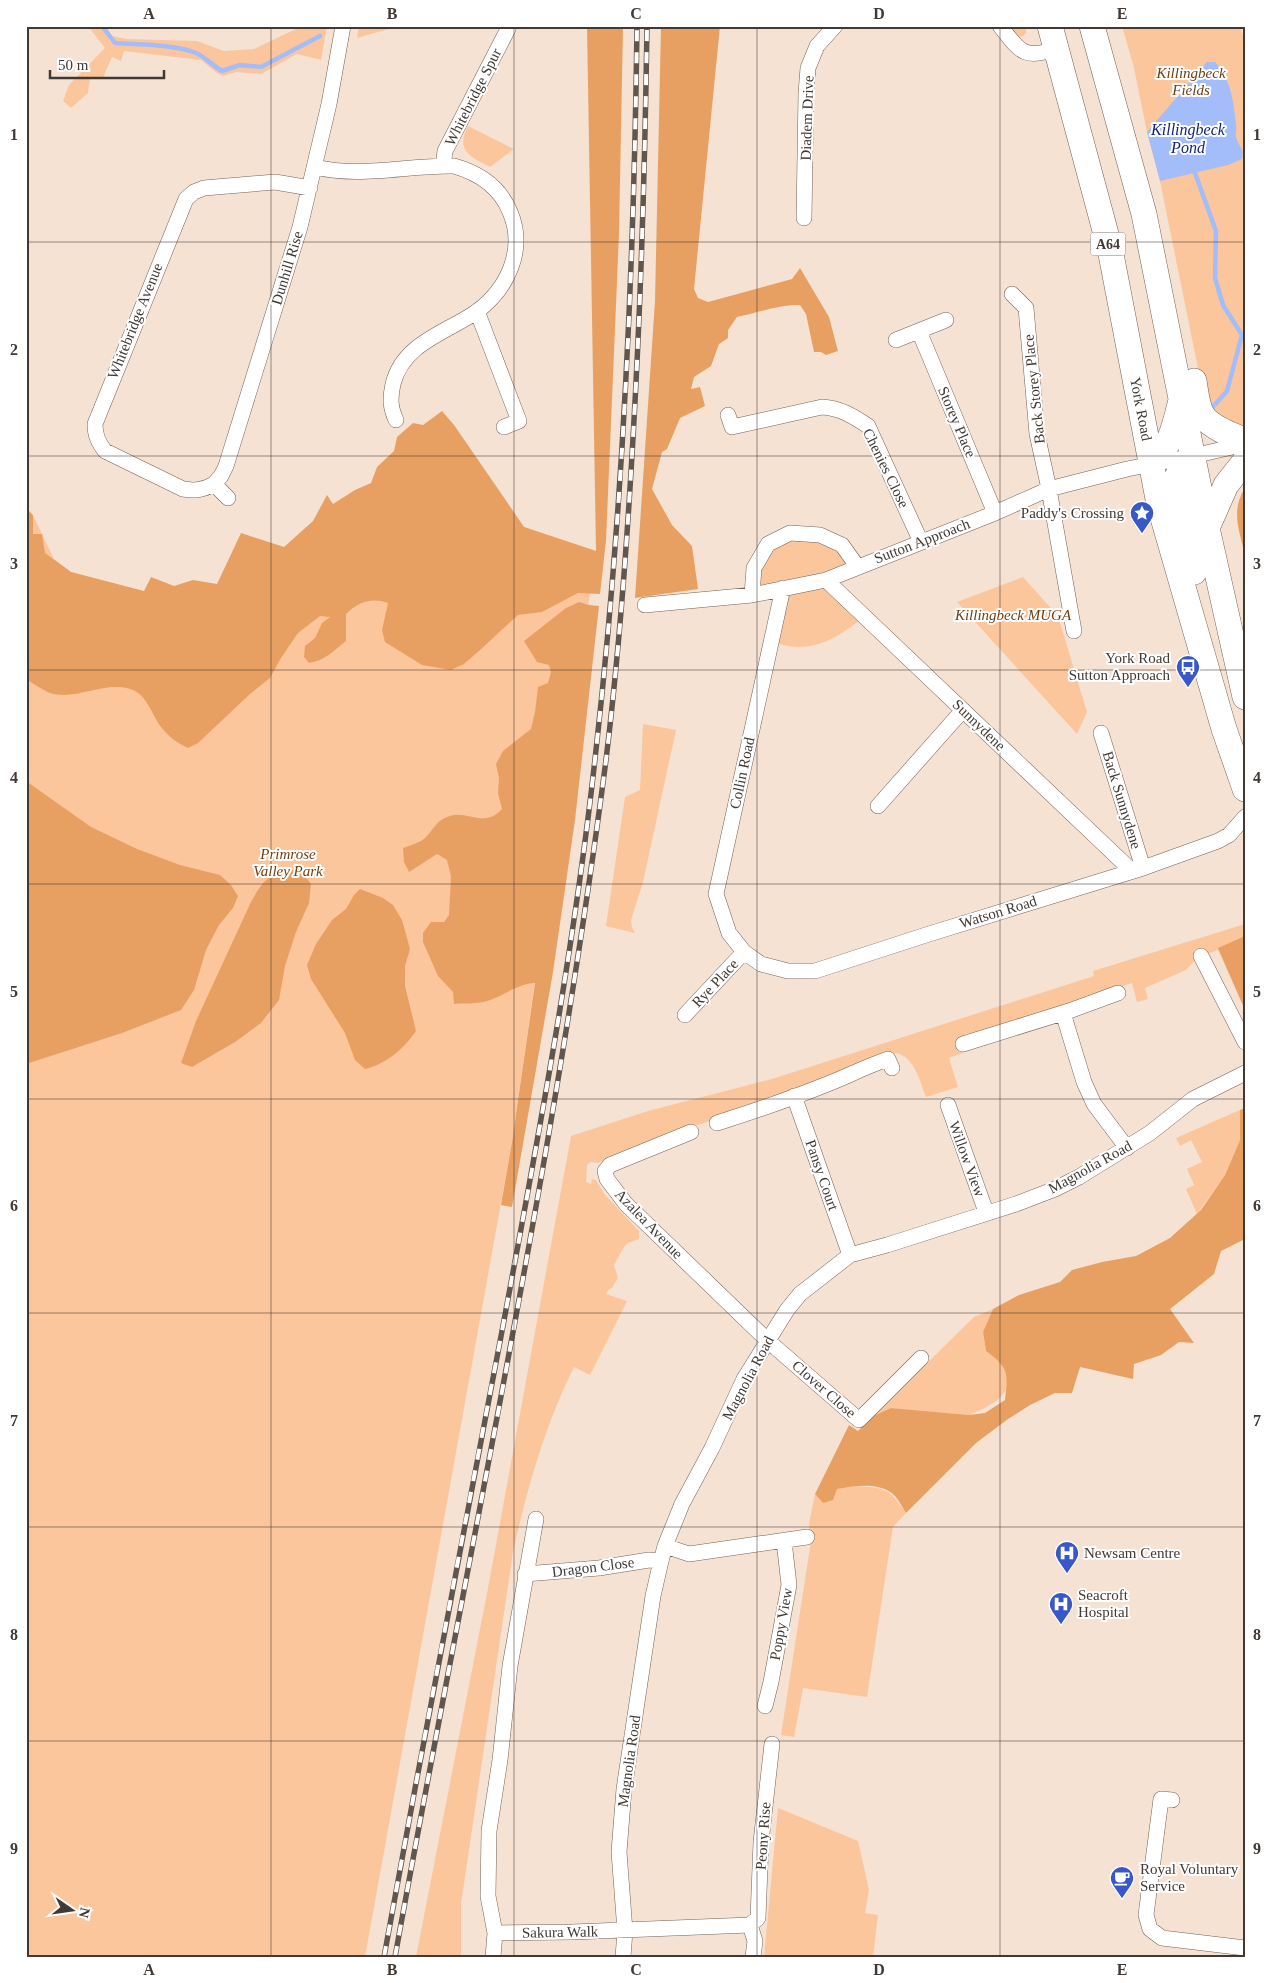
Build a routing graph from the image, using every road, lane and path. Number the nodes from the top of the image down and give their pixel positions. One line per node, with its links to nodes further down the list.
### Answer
1 (343, 26): 8 (street, Dunhill Rise)
2 (835, 26): 11 (street, Diadem Drive)
3 (1000, 26): 6 (street)
4 (1092, 26): 10 (highway, A64)
5 (508, 29): 7 (street, Whitebridge Spur)
6 (1053, 38): 24 (highway, York Road / A64)
7 (442, 166): 8 (street); 13 (street)
8 (315, 167): 9 (street, Dunhill Rise)
9 (310, 188): 25 (street, Dunhill Rise); 25 (street, Whitebridge Avenue)
10 (1138, 195): 17 (highway, A64); 21 (highway)
11 (804, 218)
12 (1012, 294): 26 (street, Back Storey Place)
13 (477, 311): 19 (street); 20 (street)
14 (946, 320): 15 (street)
15 (919, 331): 16 (street); 28 (street, Storey Place)
16 (896, 340)
17 (1182, 398): 22 (highway, A64); 24 (highway)
18 (728, 415): 30 (street, Chenies Close)
19 (396, 420)
20 (504, 428)
21 (1245, 442): 22 (street, Sutton Approach)
22 (1193, 456): 24 (street, Sutton Approach); 29 (highway, A64); 36 (highway)
23 (1245, 461): 29 (highway)
24 (1152, 464): 26 (street, Sutton Approach); 36 (highway, York Road / A64)
25 (214, 484): 27 (street)
26 (1049, 489): 28 (street, Sutton Approach); 37 (street, Back Storey Place)
27 (228, 498)
28 (995, 513): 30 (street, Sutton Approach)
29 (1206, 528): 38 (highway, A64)
30 (921, 542): 31 (street, Sutton Approach)
31 (858, 566): 32 (street, Sutton Approach); 34 (street)
32 (826, 580): 33 (street, Sutton Approach); 39 (street, Sunnydene)
33 (783, 588): 34 (street, Sutton Approach); 45 (street, Collin Road)
34 (752, 595): 35 (street, Sutton Approach)
35 (645, 605)
36 (1192, 616): 41 (highway, York Road / A64)
37 (1074, 630)
38 (1245, 697)
39 (963, 710): 42 (street); 44 (street, Sunnydene)
40 (1101, 733): 44 (street, Back Sunnydene)
41 (1245, 789)
42 (878, 806)
43 (1245, 817): 44 (street, Watson Road)
44 (1137, 869): 45 (street, Watson Road)
45 (744, 952): 49 (street, Rye Place)
46 (1202, 956): 50 (street)
47 (1118, 993): 48 (street)
48 (1062, 1013): 51 (street); 58 (street)
49 (685, 1015)
50 (1245, 1042)
51 (963, 1044)
52 (892, 1068): 54 (street)
53 (1245, 1073): 58 (street, Magnolia Road)
54 (794, 1096): 56 (street); 60 (street, Pansy Court)
55 (948, 1105): 59 (street, Willow View)
56 (717, 1123)
57 (691, 1132): 61 (street, Azalea Avenue)
58 (1127, 1148): 59 (street, Magnolia Road)
59 (986, 1212): 60 (street, Magnolia Road)
60 (850, 1255): 61 (street, Magnolia Road)
61 (767, 1340): 62 (street, Clover Close); 66 (street, Magnolia Road)
62 (921, 1358)
63 (536, 1519): 68 (street)
64 (807, 1537): 65 (street)
65 (784, 1541): 66 (street); 69 (street, Poppy View)
66 (665, 1546): 67 (street, Magnolia Road)
67 (661, 1561): 68 (street, Dragon Close); 73 (street, Magnolia Road)
68 (525, 1574): 74 (street)
69 (765, 1706)
70 (772, 1744): 72 (street, Peony Rise)
71 (1172, 1800): 75 (street)
72 (750, 1925): 73 (street); 78 (street)
73 (625, 1930): 74 (street, Sakura Walk); 77 (street, Magnolia Road)
74 (495, 1933): 76 (street)
75 (1245, 1948)
76 (493, 1957)
77 (623, 1957)
78 (753, 1957)

